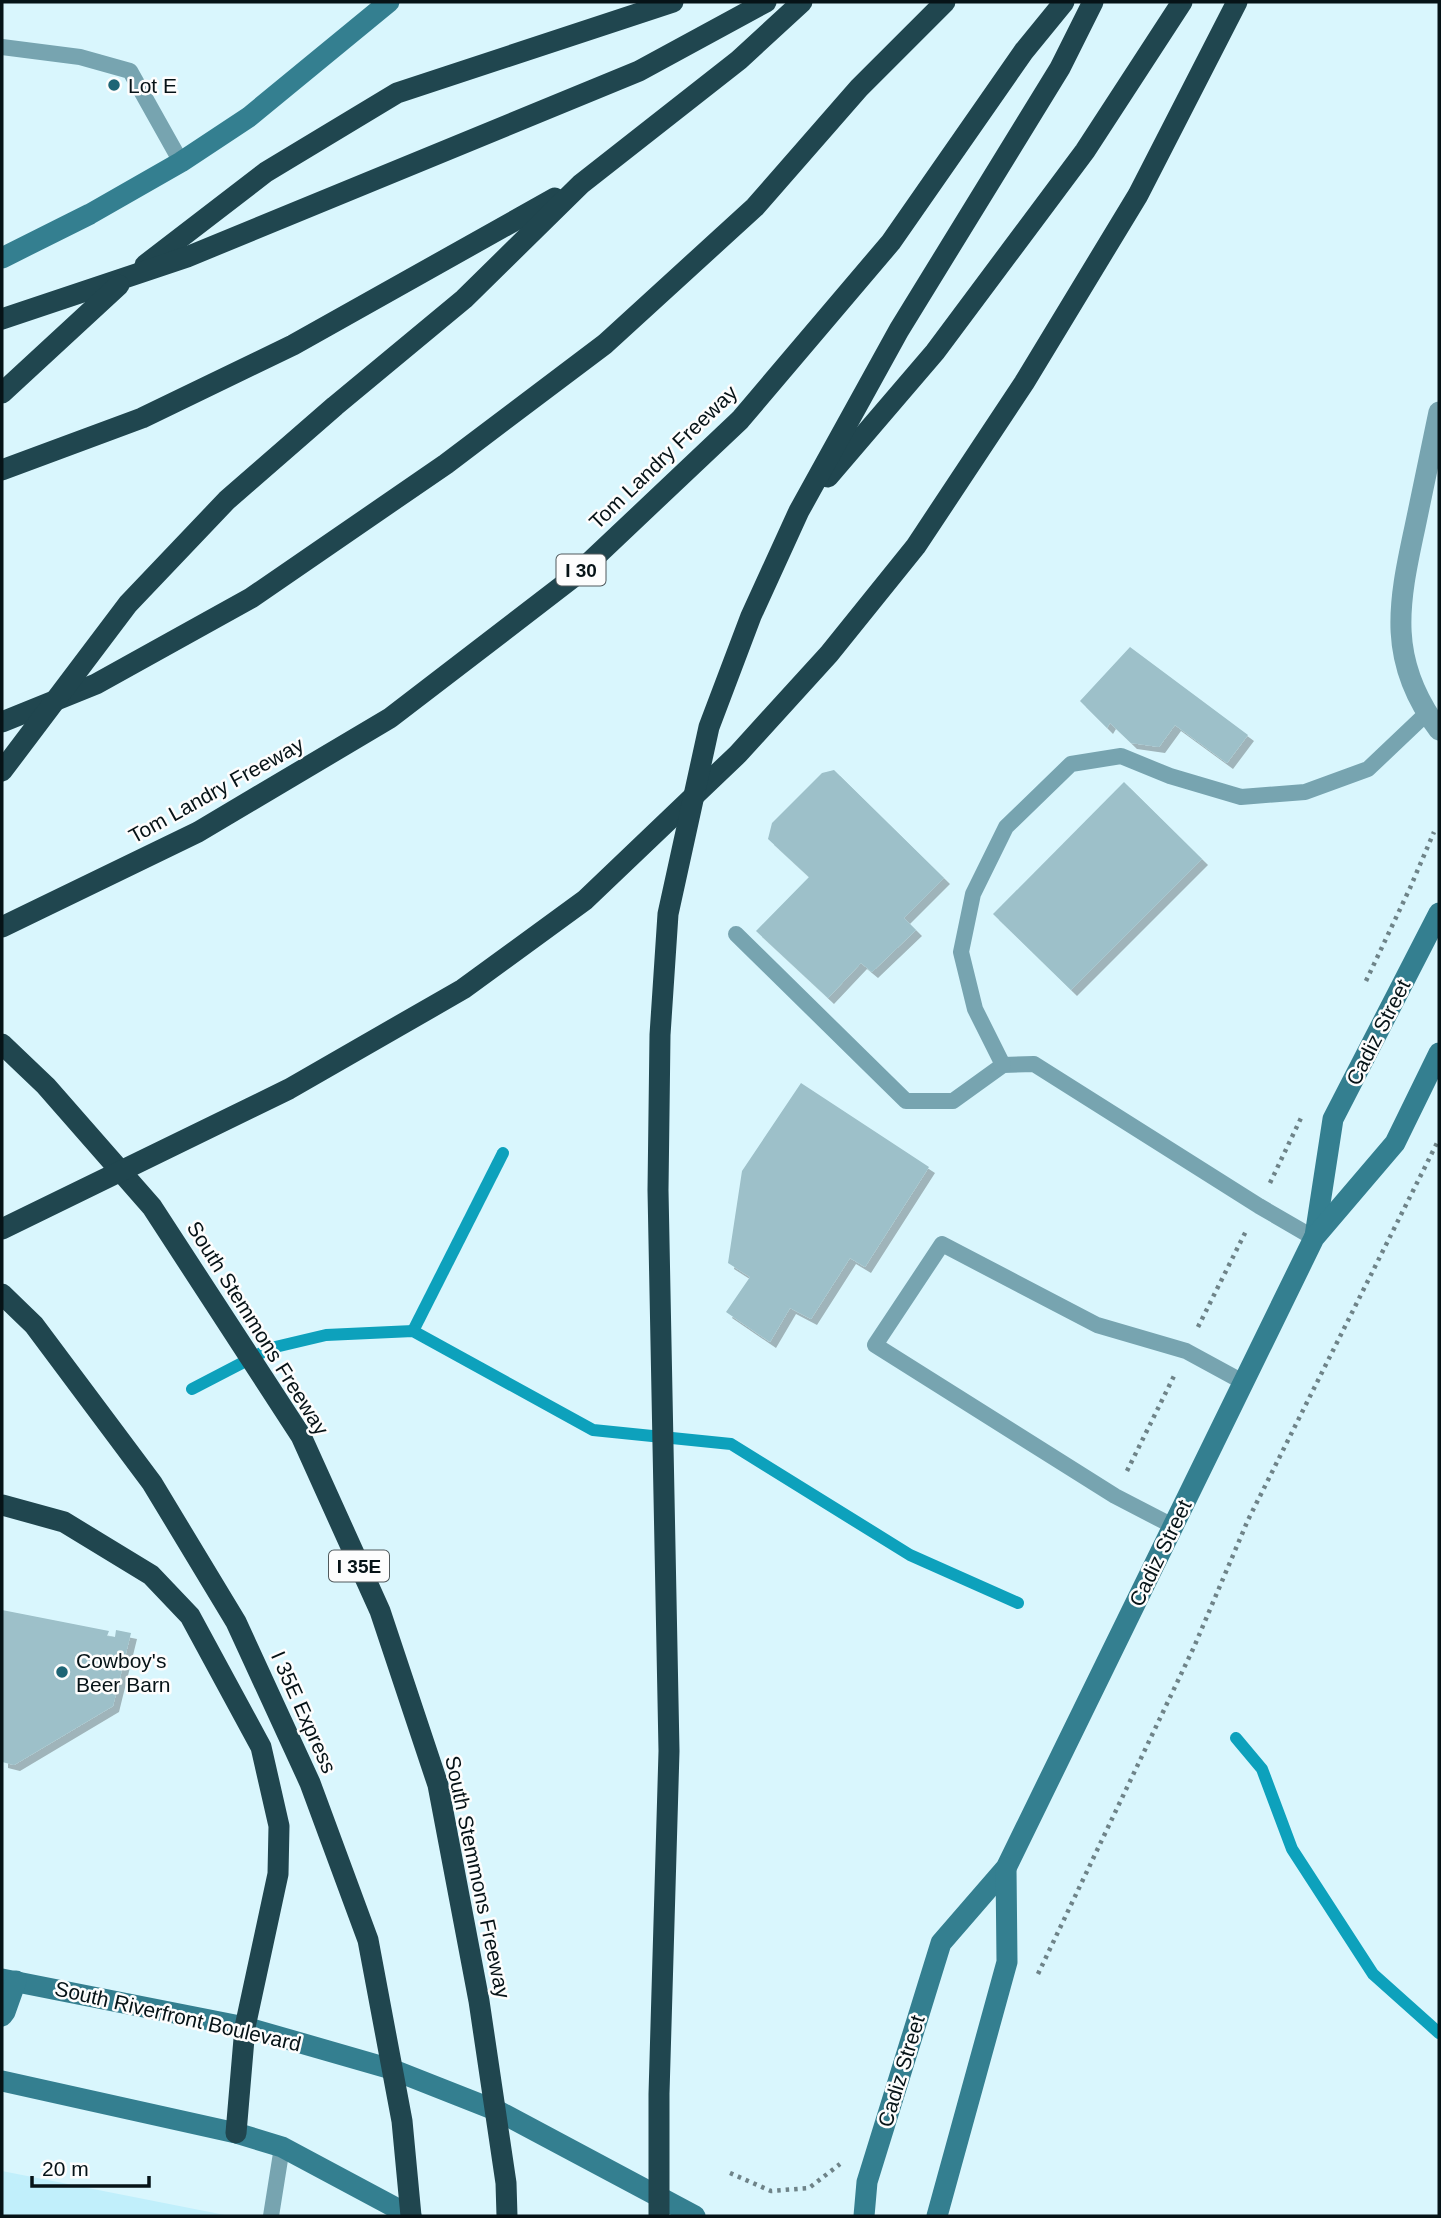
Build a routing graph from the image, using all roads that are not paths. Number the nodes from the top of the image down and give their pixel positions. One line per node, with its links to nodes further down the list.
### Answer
1 (389, 2): 11 (main road)
2 (673, 2): 15 (highway)
3 (766, 2): 14 (highway)
4 (802, 2): 12 (highway)
5 (945, 2): 20 (highway)
6 (1064, 2): 23 (highway, Tom Landry Freeway / I 30)
7 (1093, 2): 18 (highway)
8 (1182, 2): 18 (highway)
9 (1237, 2): 28 (highway)
10 (2, 47): 11 (lane)
11 (181, 162): 13 (main road)
12 (581, 184): 17 (highway); 21 (highway)
13 (2, 258)
14 (2, 319)
15 (2, 393)
16 (1439, 412): 19 (street)
17 (2, 470)
18 (799, 511): 46 (highway)
19 (1433, 721): 27 (lane)
20 (2, 722)
21 (2, 771)
22 (1439, 913): 29 (main road, Cadiz Street)
23 (2, 927)
24 (736, 934): 27 (lane)
25 (2, 1044): 41 (highway, South Stemmons Freeway / I 35E)
26 (1439, 1053): 29 (main road, Cadiz Street)
27 (1003, 1065): 29 (lane)
28 (2, 1229)
29 (1314, 1238): 31 (main road, Cadiz Street)
30 (2, 1294): 43 (highway, I 35E Express)
31 (1243, 1382): 33 (main road, Cadiz Street); 33 (lane)
32 (2, 1505): 37 (highway)
33 (1173, 1526): 34 (main road, Cadiz Street)
34 (1006, 1868): 48 (main road, Cadiz Street); 49 (main road, Cadiz Street)
35 (9, 1980): 36 (main road); 37 (main road, South Riverfront Boulevard)
36 (2, 2016)
37 (245, 2027): 39 (highway); 47 (main road, South Riverfront Boulevard)
38 (2, 2081): 39 (main road)
39 (236, 2133): 40 (main road)
40 (282, 2147): 42 (lane); 43 (main road)
41 (506, 2183): 44 (highway, South Stemmons Freeway / I 35E); 45 (highway)
42 (271, 2216)
43 (411, 2216)
44 (507, 2216)
45 (522, 2216)
46 (659, 2216)
47 (695, 2216)
48 (864, 2216)
49 (937, 2216)

